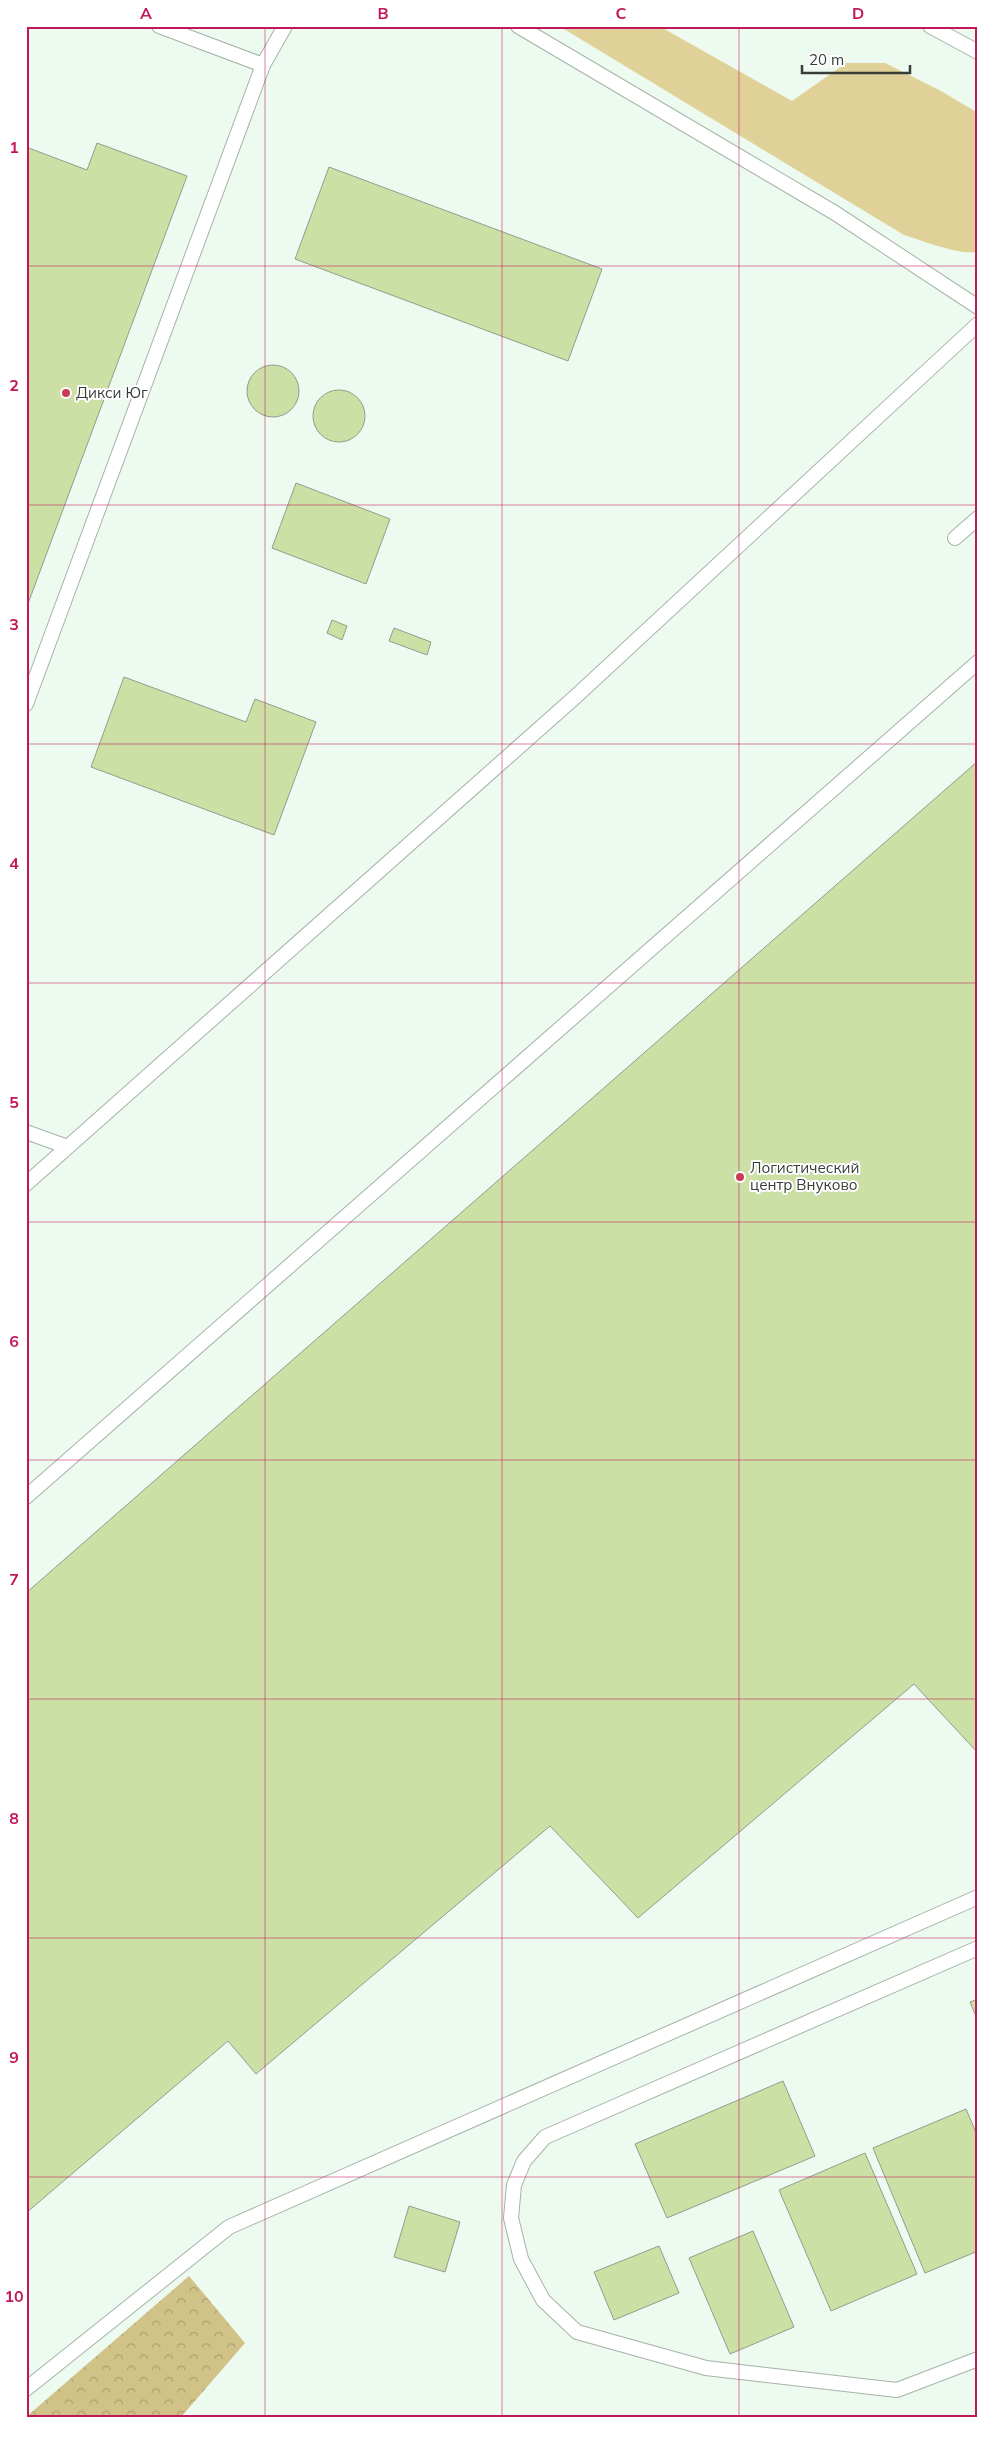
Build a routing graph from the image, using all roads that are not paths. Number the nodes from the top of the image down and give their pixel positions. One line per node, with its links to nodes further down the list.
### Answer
1 (159, 26): 6 (lane)
2 (285, 26): 6 (lane)
3 (518, 26): 7 (lane)
4 (930, 26): 5 (lane)
5 (978, 52)
6 (263, 65): 12 (lane)
7 (978, 307)
8 (978, 324): 14 (lane)
9 (978, 518): 10 (lane)
10 (955, 538)
11 (978, 662): 16 (lane)
12 (26, 704)
13 (26, 1132): 14 (lane)
14 (68, 1147): 15 (lane)
15 (26, 1184)
16 (26, 1497)
17 (978, 1897): 20 (lane)
18 (978, 1948): 19 (lane)
19 (978, 2359)
20 (26, 2389)

